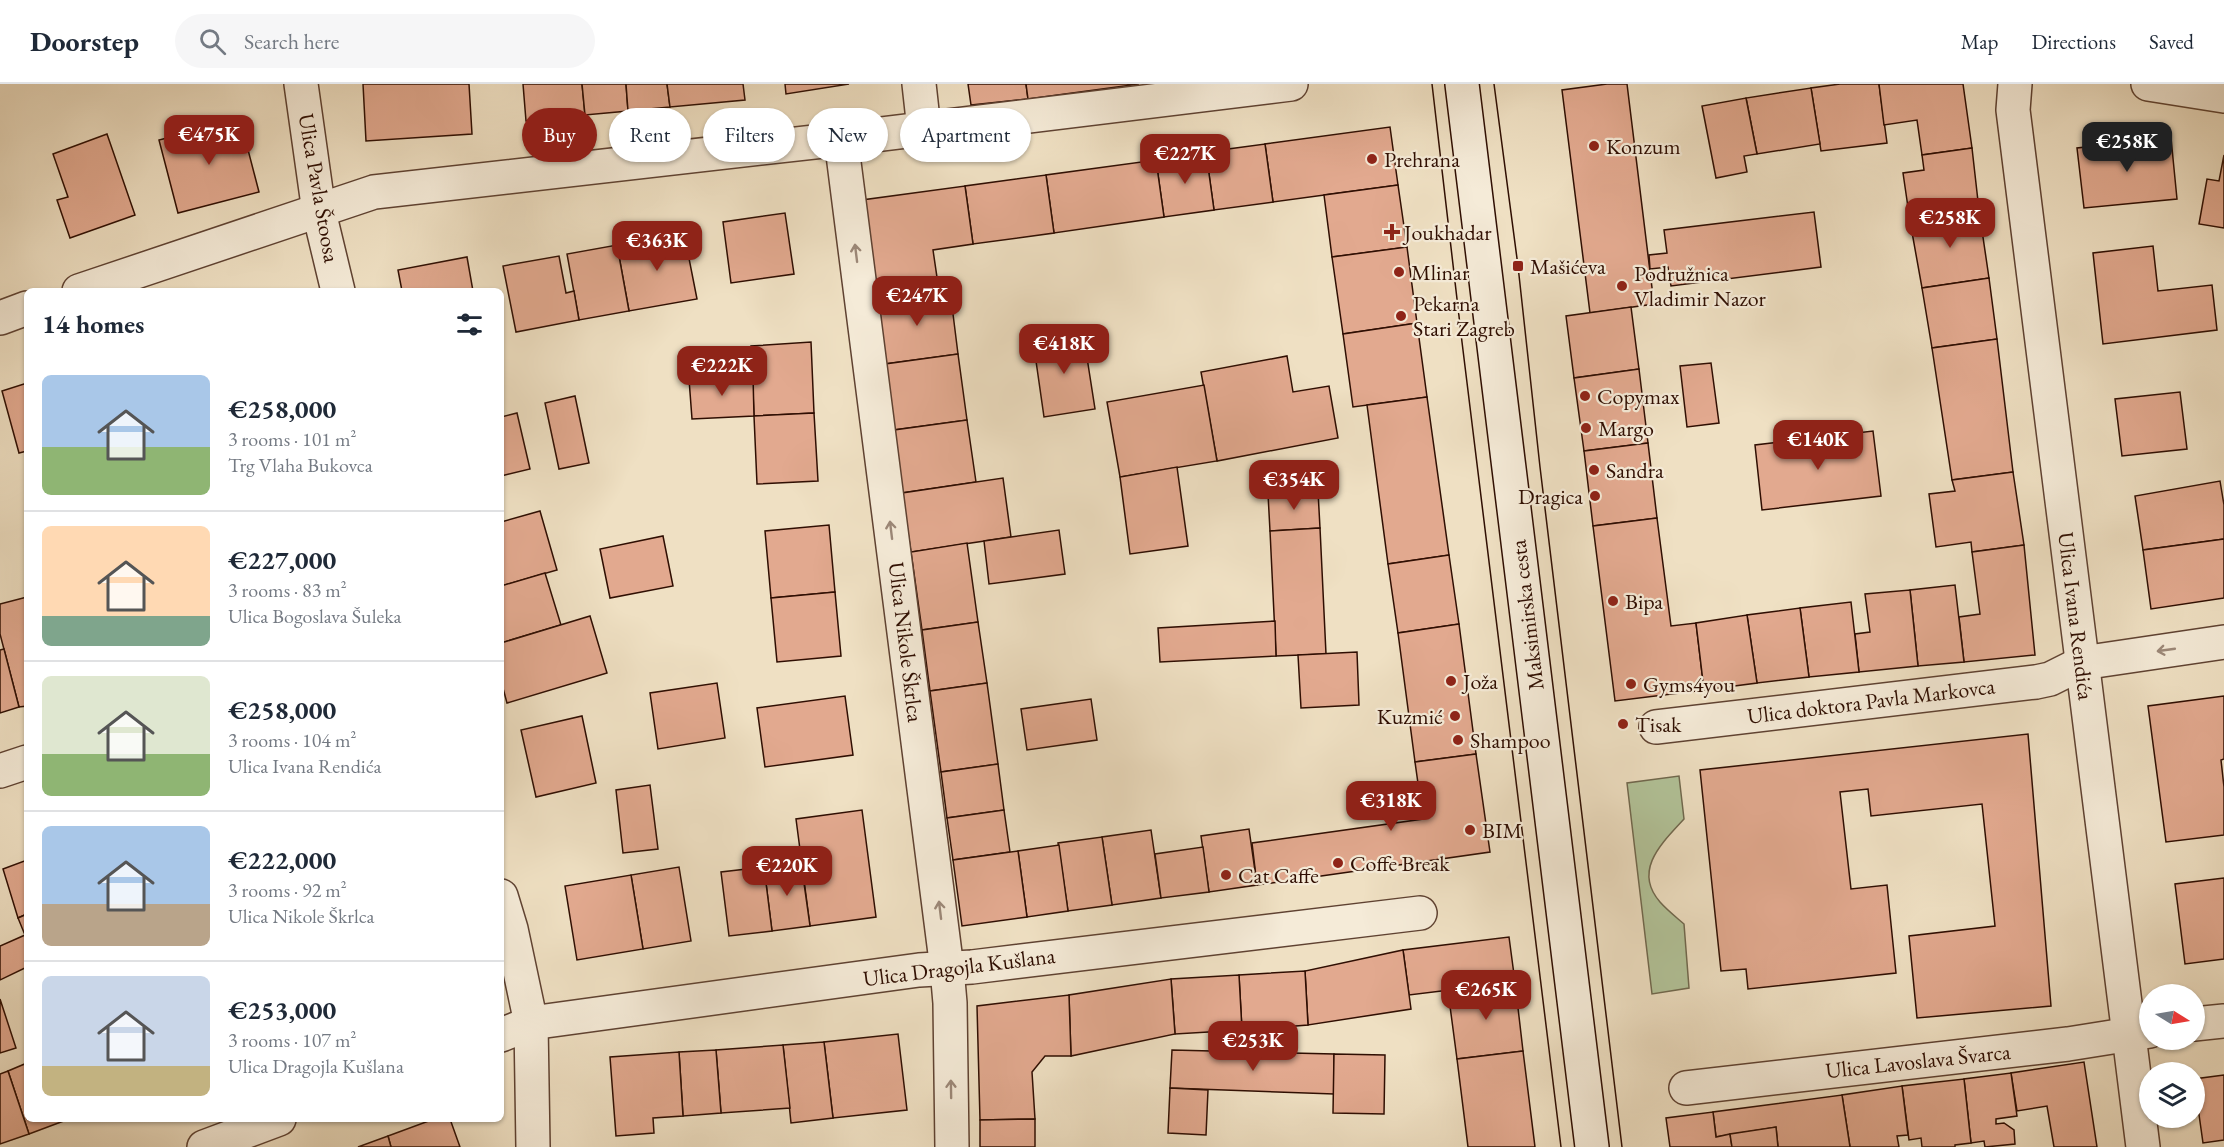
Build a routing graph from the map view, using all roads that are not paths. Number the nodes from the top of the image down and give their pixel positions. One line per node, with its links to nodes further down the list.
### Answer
1 (301, 84): 12 (street, Ulica Pavla Štoosa)
2 (919, 84): 8 (street)
3 (1291, 84): 9 (street)
4 (1462, 84): 36 (street, Maksimirska cesta)
5 (2015, 84): 18 (street, Ulica Ivana Rendića)
6 (2152, 85): 7 (street)
7 (2224, 96)
8 (922, 108)
9 (1031, 116)
10 (807, 143): 12 (street)
11 (844, 162): 24 (street, Ulica Nikole Škrlca, one-way to 11)
12 (319, 212): 13 (street); 14 (street, Ulica Pavla Štoosa)
13 (88, 288)
14 (337, 288)
15 (24, 309): 16 (street)
16 (0, 318)
17 (2224, 642): 18 (street, Ulica doktora Pavla Markovca, one-way to 18)
18 (2082, 663): 19 (street, Ulica doktora Pavla Markovca); 28 (street, Ulica Ivana Rendića)
19 (1656, 727)
20 (24, 763): 21 (street)
21 (0, 771)
22 (504, 906): 26 (street)
23 (1420, 913): 24 (street, Ulica Dragojla Kušlana)
24 (947, 969): 26 (street, Ulica Dragojla Kušlana); 35 (street, Ulica Nikole Škrlca, one-way to 24)
25 (2224, 1021): 27 (street)
26 (531, 1023): 29 (street, Ulica Dragojla Kušlana); 34 (street)
27 (2205, 1023)
28 (2139, 1033): 31 (street, Ulica Lavoslava Švarca)
29 (504, 1034)
30 (2140, 1050): 37 (street, Ulica Ivana Rendića)
31 (1686, 1088)
32 (271, 1122): 33 (street)
33 (204, 1147)
34 (533, 1147)
35 (952, 1147)
36 (1592, 1147)
37 (2143, 1147)

